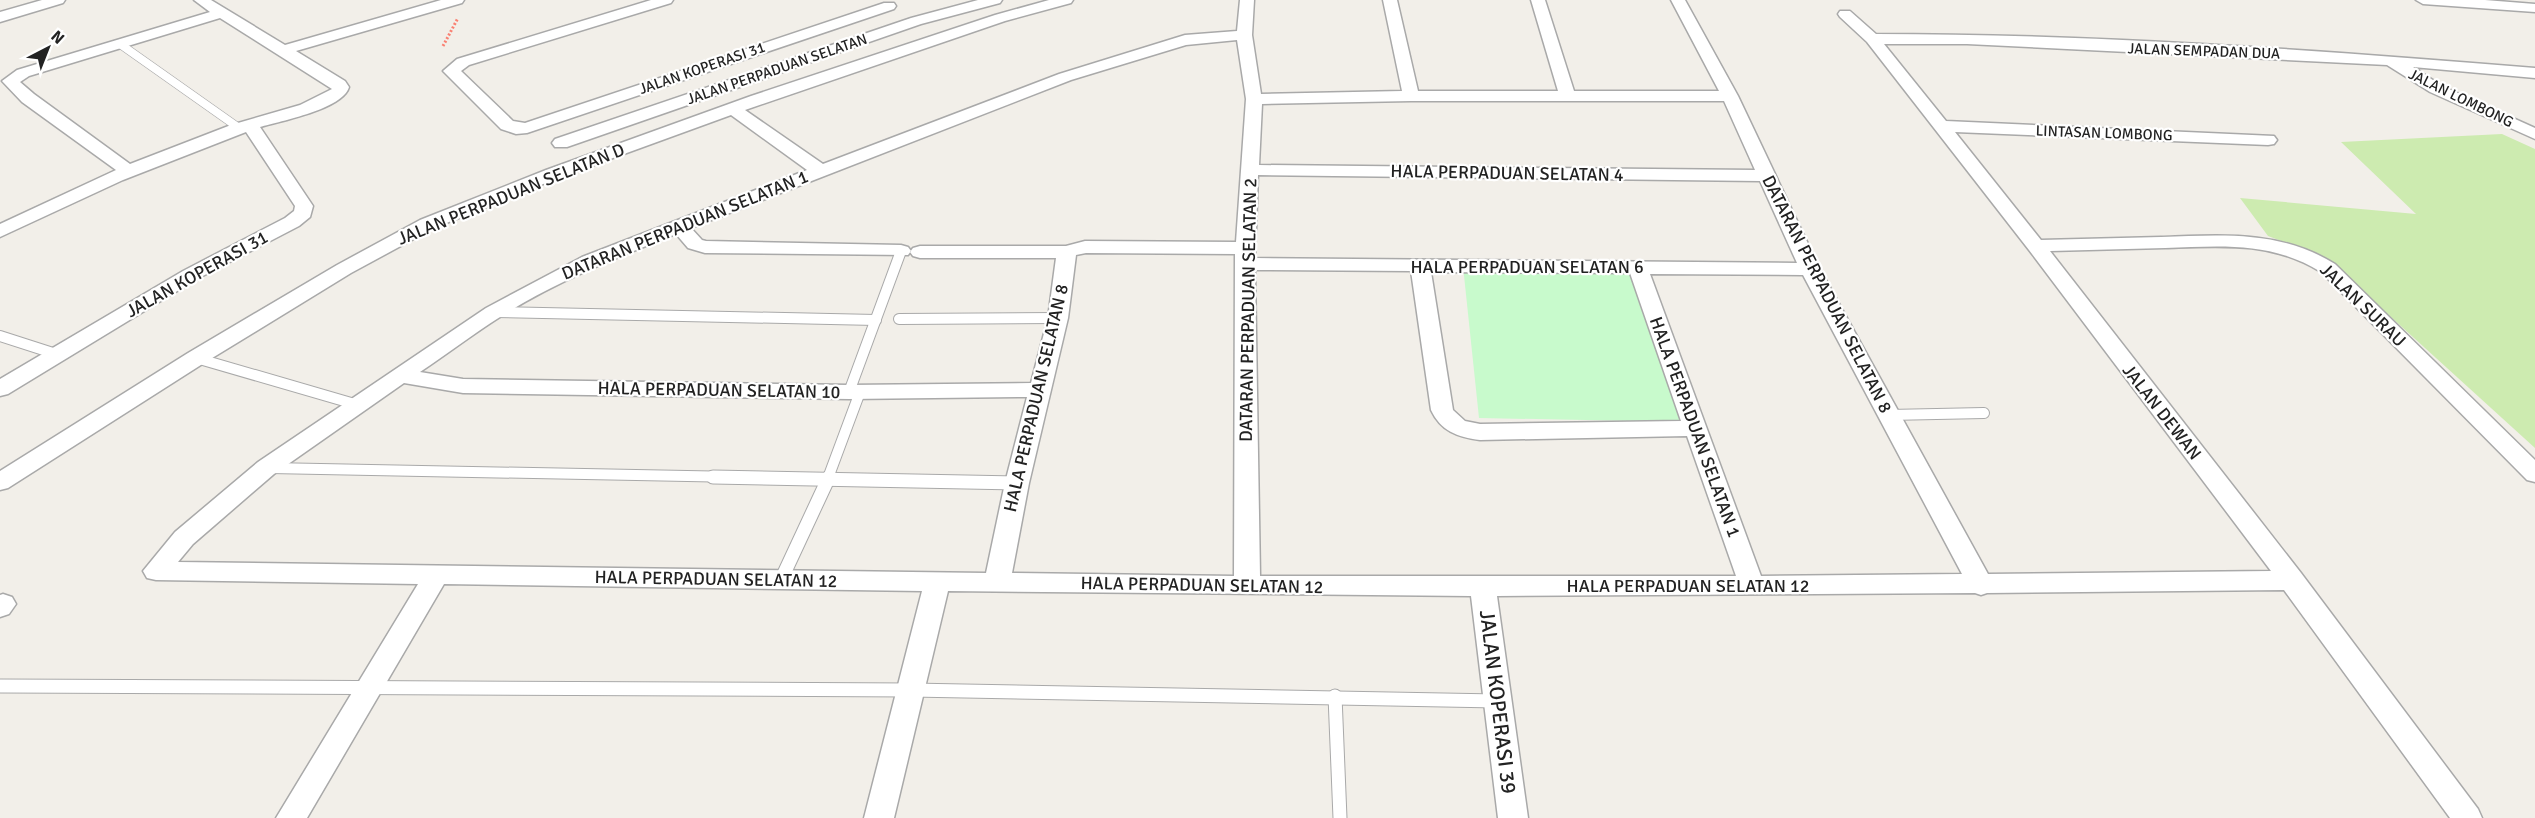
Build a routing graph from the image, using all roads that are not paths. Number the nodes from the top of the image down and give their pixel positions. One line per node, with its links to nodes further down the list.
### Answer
1 (58, 0): 17 (street)
2 (201, 0): 15 (street)
3 (456, 0): 22 (street)
4 (666, 0): 13 (street, JALAN KOPERASI 31)
5 (995, 0): 18 (street, JALAN PERPADUAN SELATAN)
6 (1066, 0): 29 (street, JALAN PERPADUAN SELATAN D)
7 (1247, 0): 19 (street, DATARAN PERPADUAN SELATAN 2)
8 (1390, 0): 25 (street)
9 (1538, 0): 27 (street)
10 (1678, 0): 26 (street, DATARAN PERPADUAN SELATAN 8)
11 (2423, 0): 12 (street)
12 (2429, 0): 14 (street)
13 (884, 3): 18 (street)
14 (2535, 8)
15 (221, 13): 21 (street); 22 (street)
16 (1845, 14): 20 (street, JALAN DEWAN)
17 (0, 17)
18 (916, 21): 34 (street, JALAN PERPADUAN SELATAN)
19 (1244, 35): 28 (street, DATARAN PERPADUAN SELATAN 2); 36 (street, DATARAN PERPADUAN SELATAN 1)
20 (1872, 39): 23 (street, JALAN SEMPADAN DUA); 30 (street, JALAN DEWAN)
21 (120, 44): 31 (lane); 35 (street)
22 (283, 50): 31 (street)
23 (2389, 60): 24 (street, JALAN SEMPADAN DUA); 32 (street, JALAN LOMBONG)
24 (2535, 73)
25 (1411, 96): 27 (street); 28 (street)
26 (1730, 96): 27 (street); 38 (street, DATARAN PERPADUAN SELATAN 8)
27 (1568, 97)
28 (1254, 99): 37 (street, DATARAN PERPADUAN SELATAN 2)
29 (733, 109): 36 (street); 54 (street, JALAN PERPADUAN SELATAN D)
30 (1939, 126): 33 (street, LINTASAN LOMBONG); 41 (street, JALAN DEWAN)
31 (244, 127): 35 (street); 53 (street, JALAN KOPERASI 31)
32 (2535, 134)
33 (2268, 140)
34 (561, 143)
35 (128, 171): 39 (street)
36 (820, 171): 40 (street, DATARAN PERPADUAN SELATAN 1)
37 (1249, 171): 38 (street, HALA PERPADUAN SELATAN 4); 44 (street, DATARAN PERPADUAN SELATAN 2)
38 (1765, 176): 47 (street, DATARAN PERPADUAN SELATAN 8)
39 (5, 224)
40 (679, 226): 42 (street); 48 (street, DATARAN PERPADUAN SELATAN 1)
41 (2036, 246): 64 (street, JALAN SURAU); 71 (street, JALAN DEWAN)
42 (911, 252): 43 (street); 51 (lane)
43 (1067, 252): 44 (street, HALA PERPADUAN SELATAN 6); 49 (street, HALA PERPADUAN SELATAN 8)
44 (1245, 256): 45 (street, HALA PERPADUAN SELATAN 6); 75 (street, DATARAN PERPADUAN SELATAN 2)
45 (1420, 266): 46 (street, HALA PERPADUAN SELATAN 6); 62 (street)
46 (1638, 268): 47 (street, HALA PERPADUAN SELATAN 6); 62 (street, HALA PERPADUAN SELATAN 1)
47 (1810, 269): 61 (street, DATARAN PERPADUAN SELATAN 8)
48 (494, 312): 51 (lane); 55 (street, DATARAN PERPADUAN SELATAN 1)
49 (1058, 318): 50 (lane); 57 (street, HALA PERPADUAN SELATAN 8)
50 (899, 319)
51 (876, 320): 58 (lane)
52 (0, 336): 53 (lane)
53 (56, 354): 56 (street, JALAN KOPERASI 31)
54 (196, 358): 59 (lane); 66 (street, JALAN PERPADUAN SELATAN D)
55 (400, 376): 58 (street, HALA PERPADUAN SELATAN 10); 59 (street, DATARAN PERPADUAN SELATAN 1)
56 (0, 389)
57 (1039, 390): 58 (street, HALA PERPADUAN SELATAN 10); 67 (street, HALA PERPADUAN SELATAN 8)
58 (854, 392): 65 (lane)
59 (358, 405): 63 (street, DATARAN PERPADUAN SELATAN 1)
60 (1984, 413): 61 (lane)
61 (1889, 415): 74 (street, DATARAN PERPADUAN SELATAN 8)
62 (1697, 429): 77 (street, HALA PERPADUAN SELATAN 1)
63 (266, 468): 65 (lane); 68 (street, DATARAN PERPADUAN SELATAN 1)
64 (2535, 474)
65 (828, 480): 67 (lane); 70 (lane)
66 (0, 482)
67 (1017, 483): 73 (street, HALA PERPADUAN SELATAN 8)
68 (184, 538): 69 (street, HALA PERPADUAN SELATAN 12)
69 (437, 575): 70 (street, HALA PERPADUAN SELATAN 12); 79 (street)
70 (782, 580): 72 (street, HALA PERPADUAN SELATAN 12)
71 (2292, 580): 74 (street, HALA PERPADUAN SELATAN 12); 87 (street, JALAN DEWAN)
72 (938, 582): 73 (street, HALA PERPADUAN SELATAN 12); 80 (street)
73 (997, 583): 75 (street, HALA PERPADUAN SELATAN 12)
74 (1981, 585): 77 (street, HALA PERPADUAN SELATAN 12)
75 (1247, 586): 76 (street, HALA PERPADUAN SELATAN 12)
76 (1483, 586): 77 (street, HALA PERPADUAN SELATAN 12); 82 (street, JALAN KOPERASI 39)
77 (1752, 586)
78 (0, 686): 79 (lane)
79 (369, 688): 80 (lane); 83 (street)
80 (911, 690): 81 (lane); 84 (street)
81 (1335, 696): 82 (lane); 85 (lane)
82 (1498, 701): 86 (street, JALAN KOPERASI 39)
83 (291, 818)
84 (879, 818)
85 (1340, 818)
86 (1513, 818)
87 (2467, 818)

